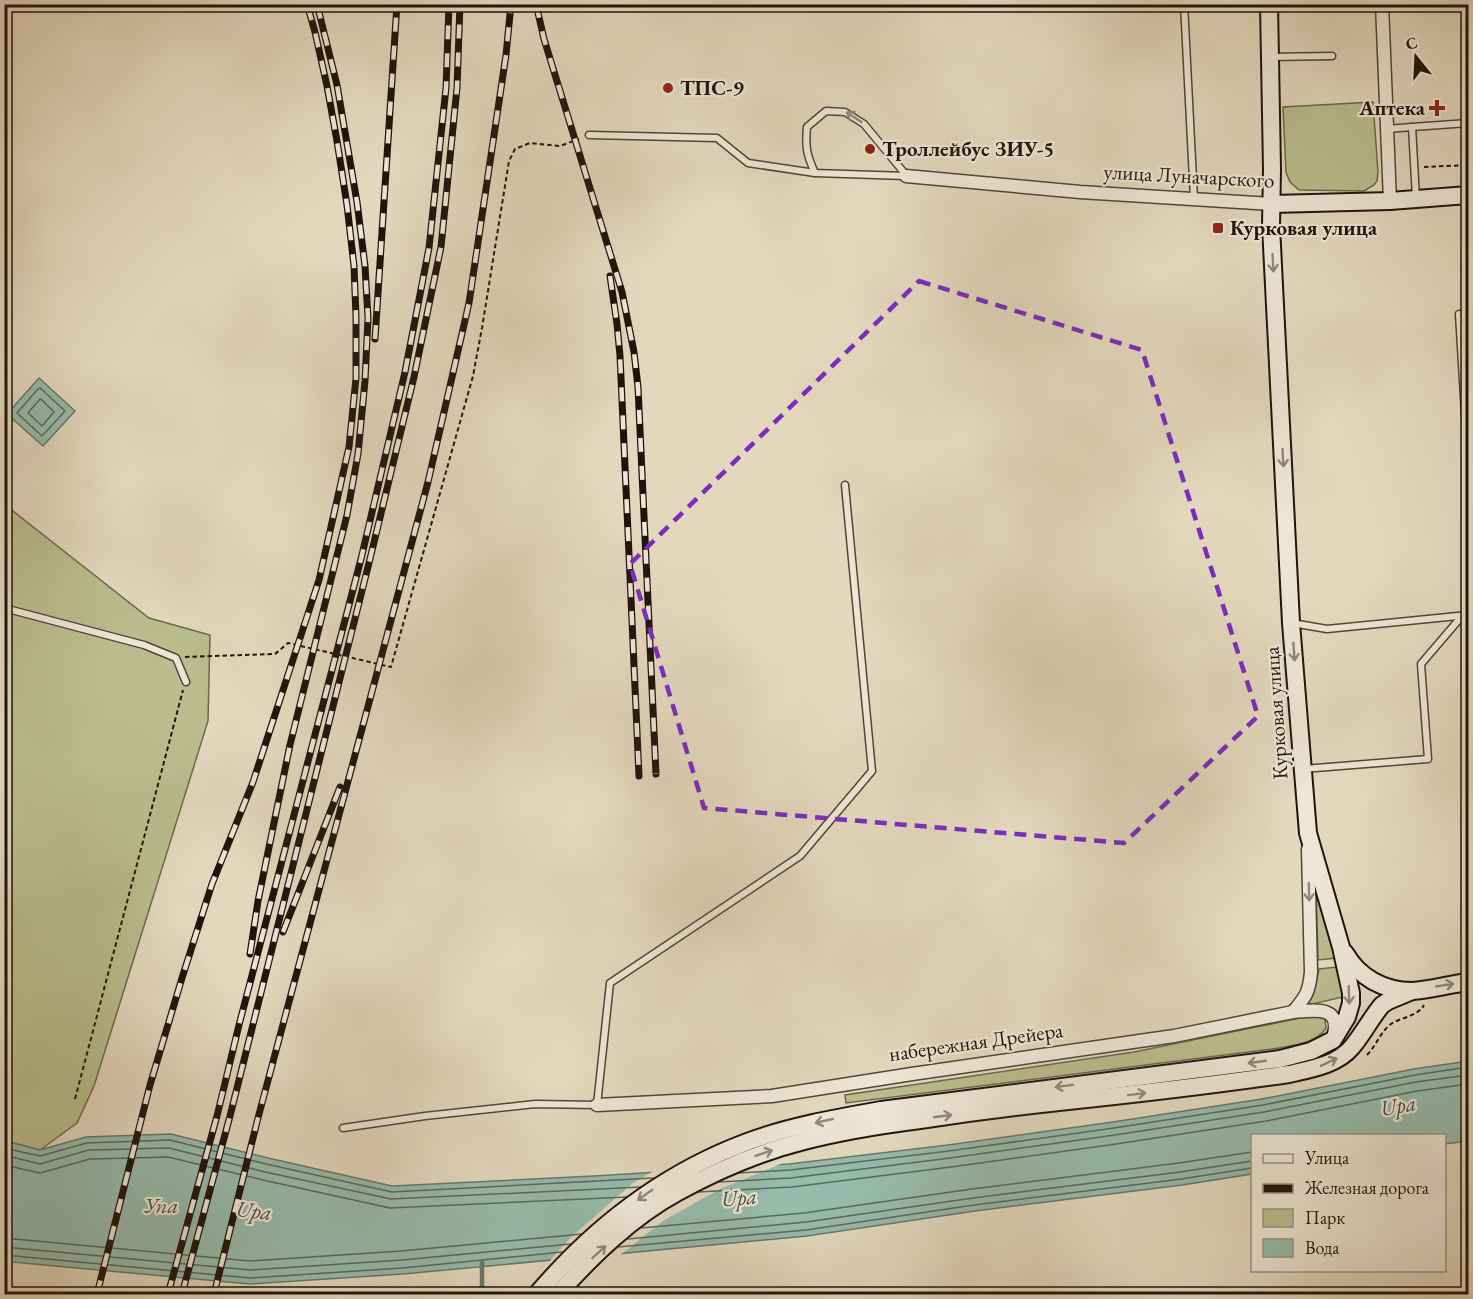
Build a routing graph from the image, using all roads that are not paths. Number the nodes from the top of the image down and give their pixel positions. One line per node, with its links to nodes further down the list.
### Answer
1 (1184, 4): 14 (lane)
2 (1269, 4): 5 (main road, Курковая улица)
3 (1382, 4): 8 (street)
4 (1332, 56): 5 (lane)
5 (1269, 57): 16 (main road, Курковая улица)
6 (1468, 123): 7 (lane)
7 (1412, 128): 8 (lane); 13 (lane)
8 (1387, 129): 15 (street)
9 (589, 135): 10 (lane)
10 (815, 173): 11 (lane); 11 (lane, one-way to 10)
11 (906, 176): 14 (street, улица Луначарского)
12 (1468, 195): 13 (main road, улица Луначарского)
13 (1416, 199): 15 (main road, улица Луначарского)
14 (1194, 200): 16 (street, улица Луначарского)
15 (1390, 201): 16 (main road, улица Луначарского)
16 (1272, 204): 22 (main road, Курковая улица, one-way to 22)
17 (1460, 314): 18 (lane)
18 (1468, 464)
19 (846, 484): 31 (lane)
20 (4, 608): 23 (lane)
21 (1465, 616): 22 (lane); 24 (lane)
22 (1291, 623): 24 (main road, Курковая улица, one-way to 24)
23 (186, 682)
24 (1303, 769): 25 (main road, Курковая улица)
25 (1308, 833): 26 (main road, Курковая улица); 29 (street, one-way to 29)
26 (1341, 946): 28 (main road); 30 (main road, Курковая улица, one-way to 30)
27 (1468, 981): 28 (main road, one-way to 27)
28 (1412, 991): 32 (main road, one-way to 28)
29 (1293, 1012): 30 (street, набережная Дрейера); 31 (street, набережная Дрейера)
30 (1333, 1040): 32 (main road, one-way to 32)
31 (597, 1105): 33 (lane)
32 (883, 1117): 34 (main road, one-way to 34); 35 (main road, one-way to 32)
33 (343, 1128)
34 (537, 1294)
35 (558, 1294)

